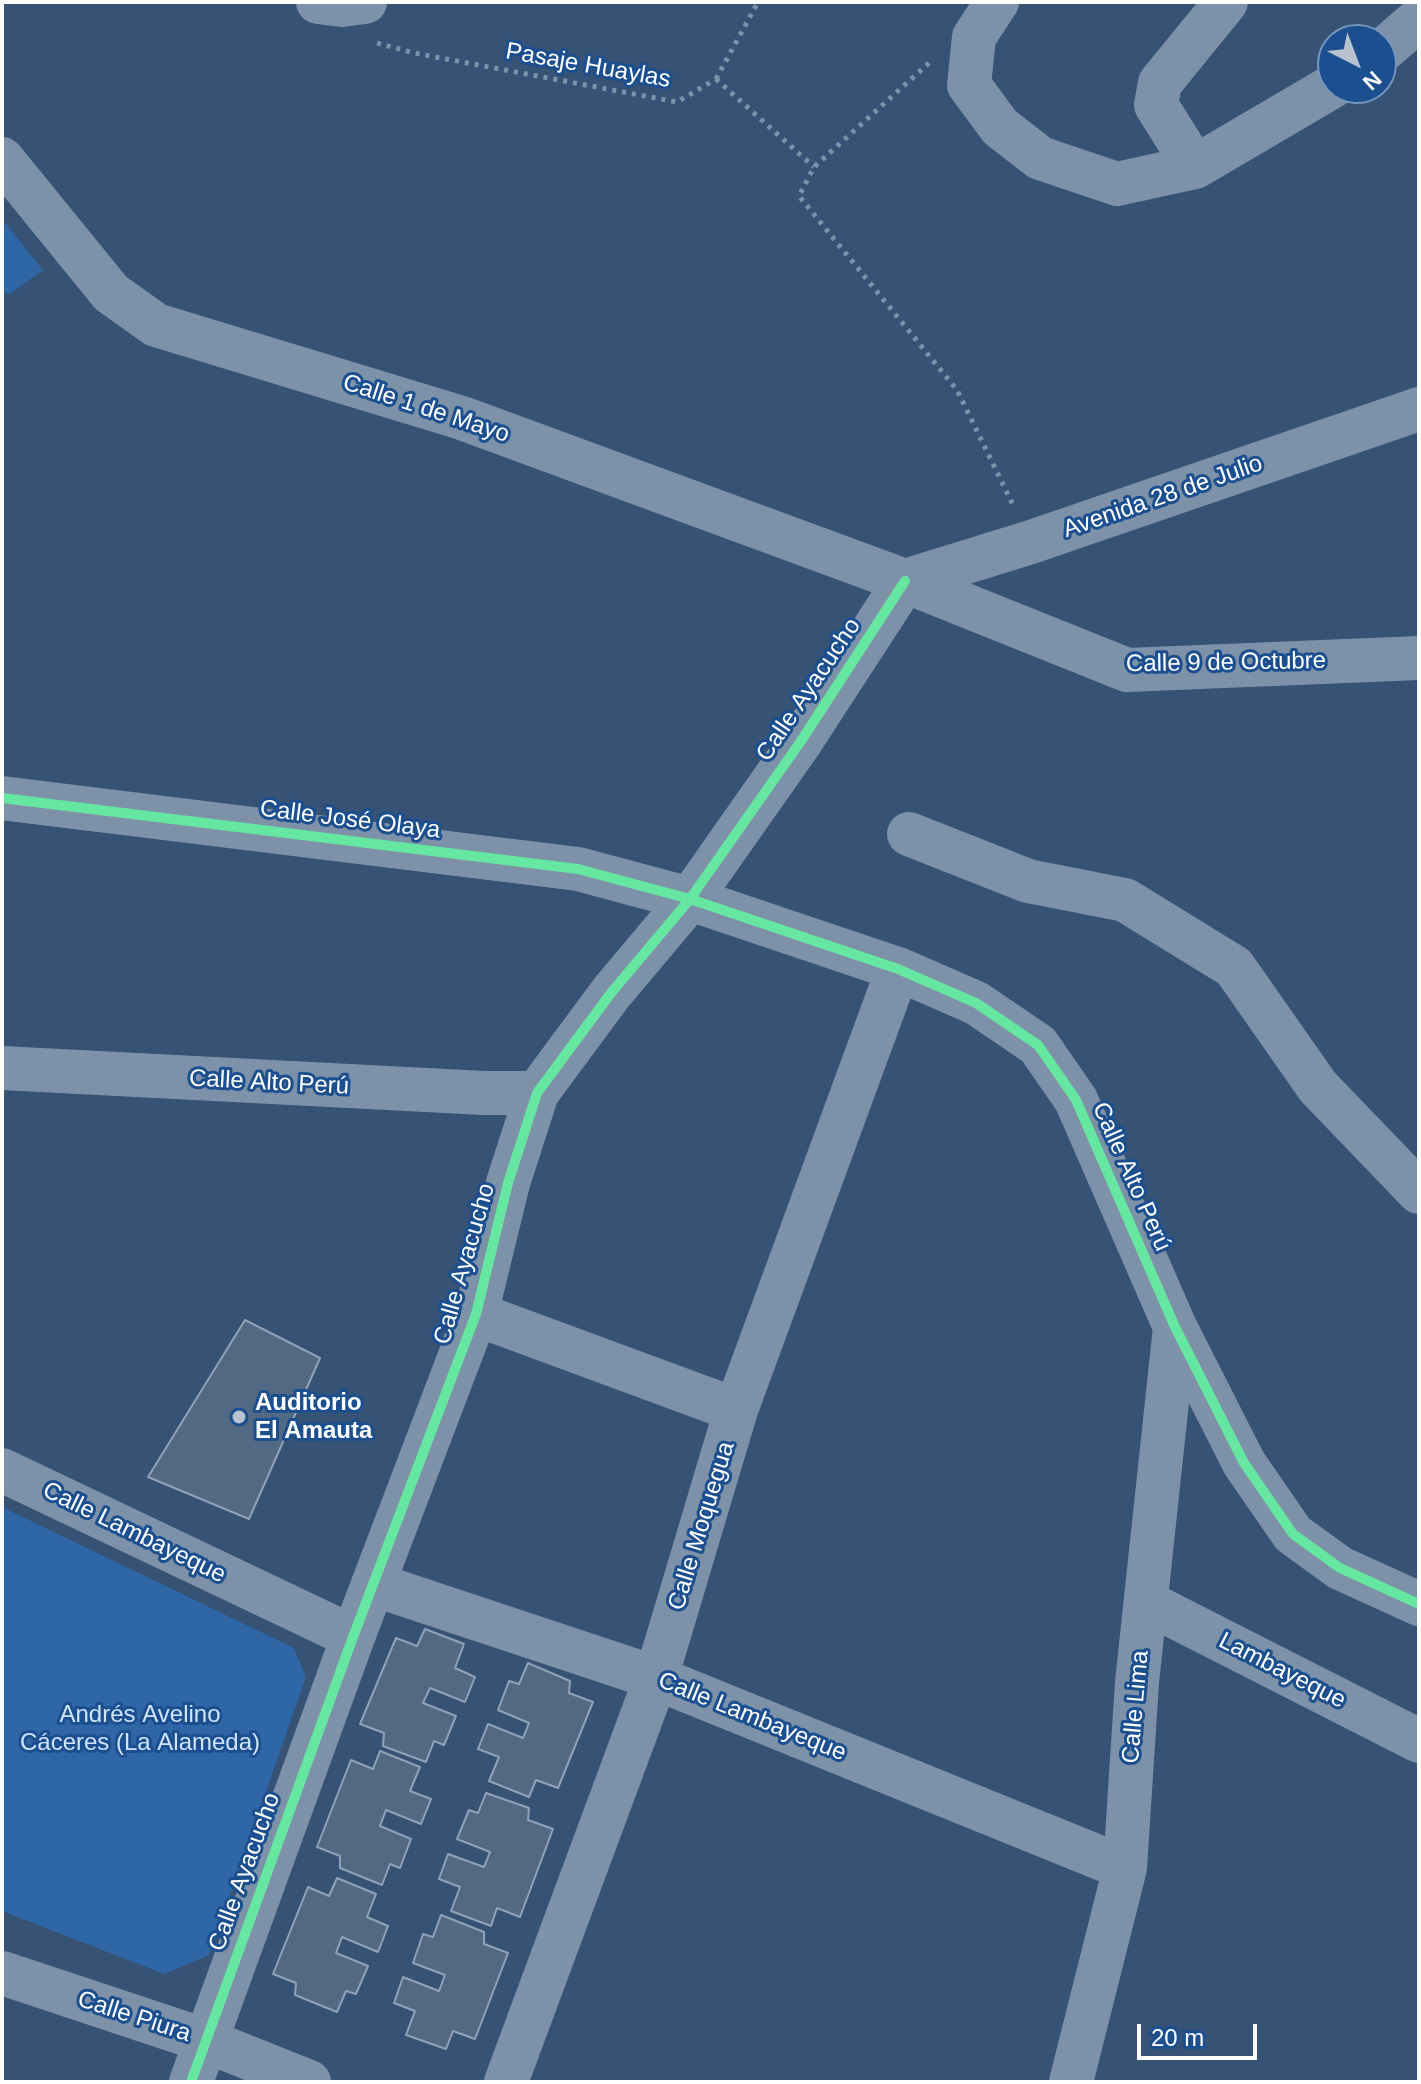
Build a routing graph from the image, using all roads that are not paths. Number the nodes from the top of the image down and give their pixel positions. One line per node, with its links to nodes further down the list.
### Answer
1 (318, 2): 2 (street)
2 (365, 2)
3 (1226, 2): 9 (street)
4 (986, 19): 9 (street)
5 (1419, 19): 6 (street)
6 (1397, 38)
7 (1317, 95): 9 (street)
8 (2, 159): 11 (street, Calle 1 de Mayo)
9 (1195, 167)
10 (1419, 409): 11 (street, Avenida 28 de Julio)
11 (905, 581): 12 (street, Calle 9 de Octubre); 15 (street, Calle Ayacucho)
12 (1419, 658)
13 (2, 798): 15 (street, Calle José Olaya)
14 (909, 834): 19 (street)
15 (690, 899): 16 (street, Calle Alto Perú); 18 (street, Calle Ayacucho)
16 (898, 969): 21 (street, Calle Alto Perú); 22 (street, Calle Moquegua)
17 (2, 1068): 18 (street, Calle Alto Perú)
18 (537, 1093): 20 (street, Calle Ayacucho)
19 (1419, 1192)
20 (476, 1314): 22 (street); 24 (street, Calle Ayacucho)
21 (1175, 1327): 25 (street, Calle Lima); 26 (street, Calle Alto Perú)
22 (736, 1410): 28 (street, Calle Moquegua)
23 (2, 1470): 27 (street, Calle Lambayeque)
24 (373, 1584): 27 (street, Calle Ayacucho); 28 (street, Calle Lambayeque)
25 (1146, 1602): 29 (street, Lambayeque); 30 (street, Calle Lima)
26 (1419, 1604)
27 (353, 1637): 32 (street, Calle Ayacucho)
28 (656, 1678): 30 (street, Calle Lambayeque); 35 (street, Calle Moquegua)
29 (1419, 1741)
30 (1125, 1868): 36 (street, Calle Lima)
31 (2, 1973): 32 (street, Calle Piura)
32 (204, 2040): 33 (street, Calle Ayacucho); 34 (street, Calle Piura)
33 (191, 2082)
34 (309, 2082)
35 (506, 2082)
36 (1071, 2082)

